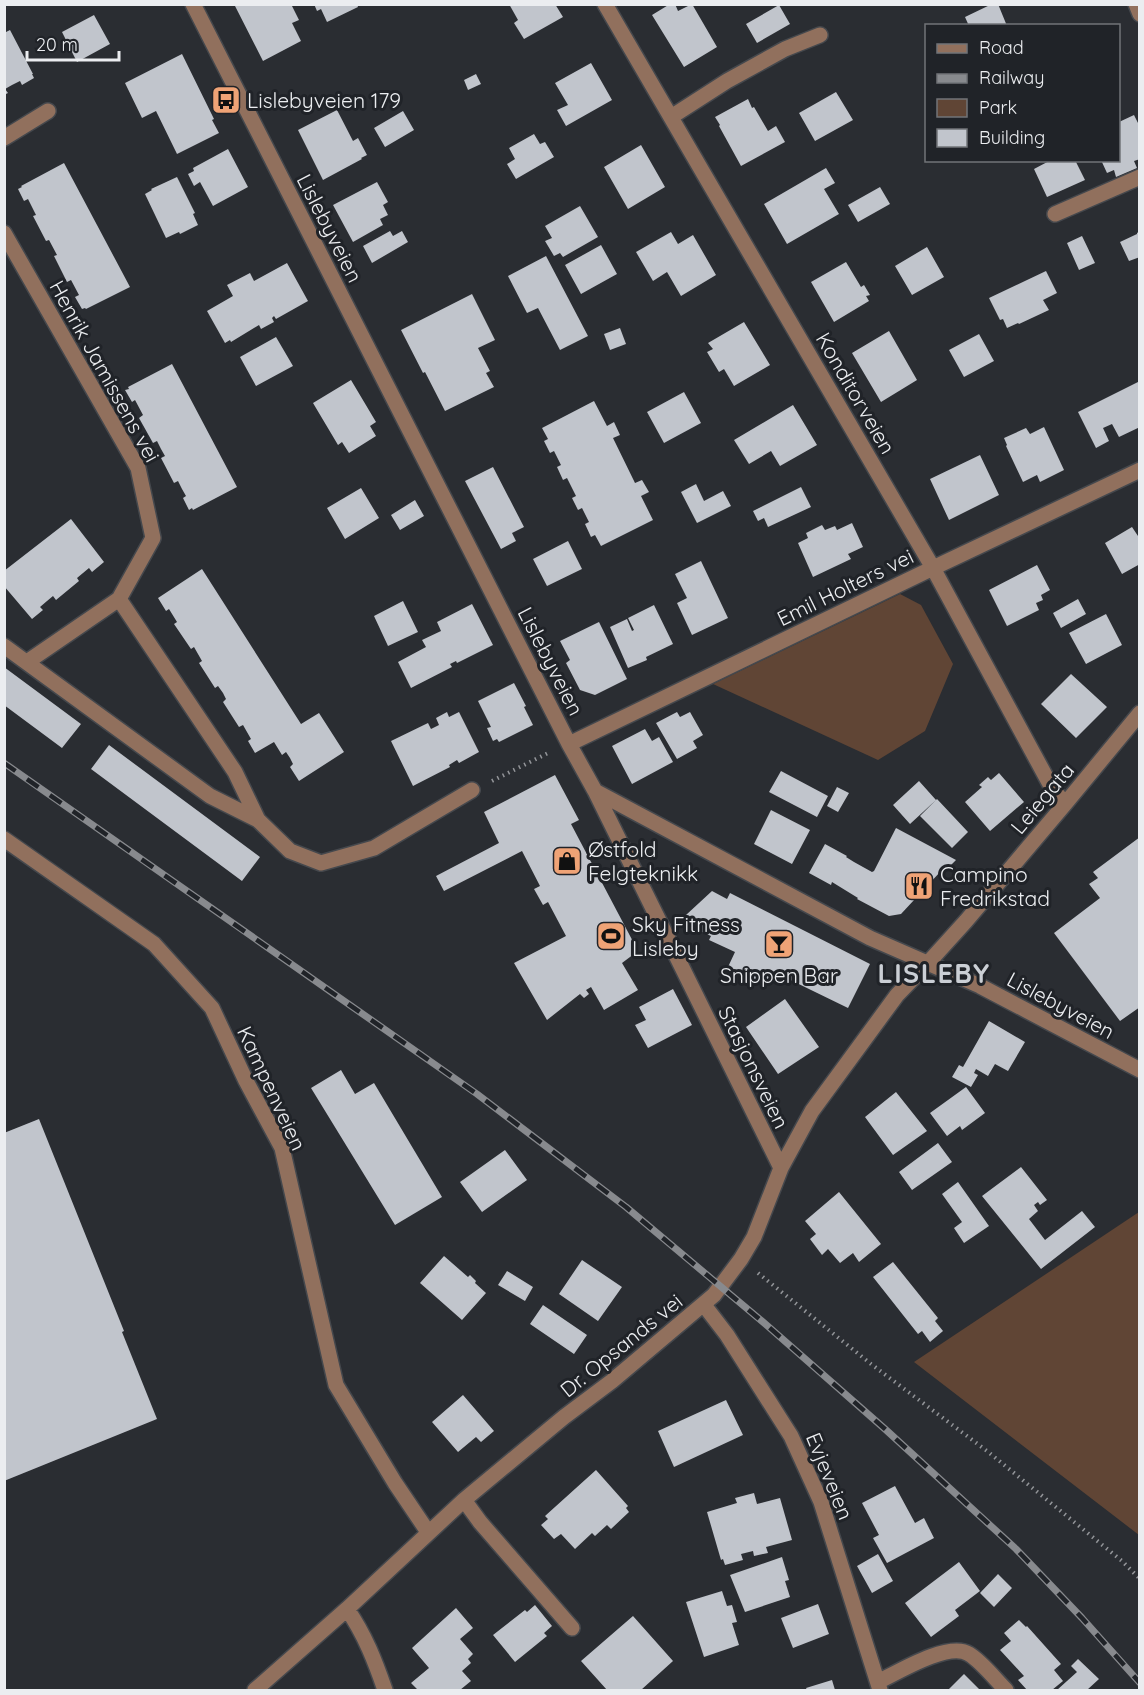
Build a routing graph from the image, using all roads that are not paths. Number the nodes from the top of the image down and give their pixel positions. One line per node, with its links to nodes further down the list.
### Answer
1 (193, 4): 18 (street, Lislebyveien)
2 (605, 4): 7 (street, Konditorveien)
3 (1136, 4): 4 (street)
4 (1140, 14)
5 (820, 35): 7 (street)
6 (48, 111): 8 (street)
7 (671, 117): 13 (street, Konditorveien)
8 (4, 138)
9 (1140, 177): 10 (street)
10 (1055, 214)
11 (4, 233): 14 (street, Henrik Jamissens vei)
12 (1140, 470): 13 (street, Emil Holters vei)
13 (933, 568): 18 (street, Emil Holters vei); 21 (street, Konditorveien)
14 (118, 599): 16 (street, Henrik Jamissens vei); 22 (street)
15 (4, 646): 16 (street)
16 (27, 662): 22 (street)
17 (1140, 713): 21 (street, Leiegata)
18 (569, 744): 20 (street, Lislebyveien)
19 (472, 790): 22 (street)
20 (595, 791): 24 (street, Lislebyveien); 26 (street, Stasjonsveien)
21 (1065, 804): 24 (street, Leiegata)
22 (258, 820)
23 (4, 839): 29 (street, Kampenveien)
24 (928, 963): 25 (street, Lislebyveien); 26 (street, Dr. Opsands vei)
25 (1140, 1070)
26 (781, 1168): 27 (street, Dr. Opsands vei)
27 (704, 1305): 28 (street, Dr. Opsands vei); 32 (street, Evjeveien)
28 (464, 1500): 29 (street, Dr. Opsands vei); 31 (street)
29 (428, 1532): 30 (street, Dr. Opsands vei)
30 (347, 1609): 33 (street, Dr. Opsands vei); 34 (street)
31 (572, 1628)
32 (879, 1686): 35 (street, Evjeveien)
33 (255, 1690)
34 (385, 1690)
35 (1006, 1690)

